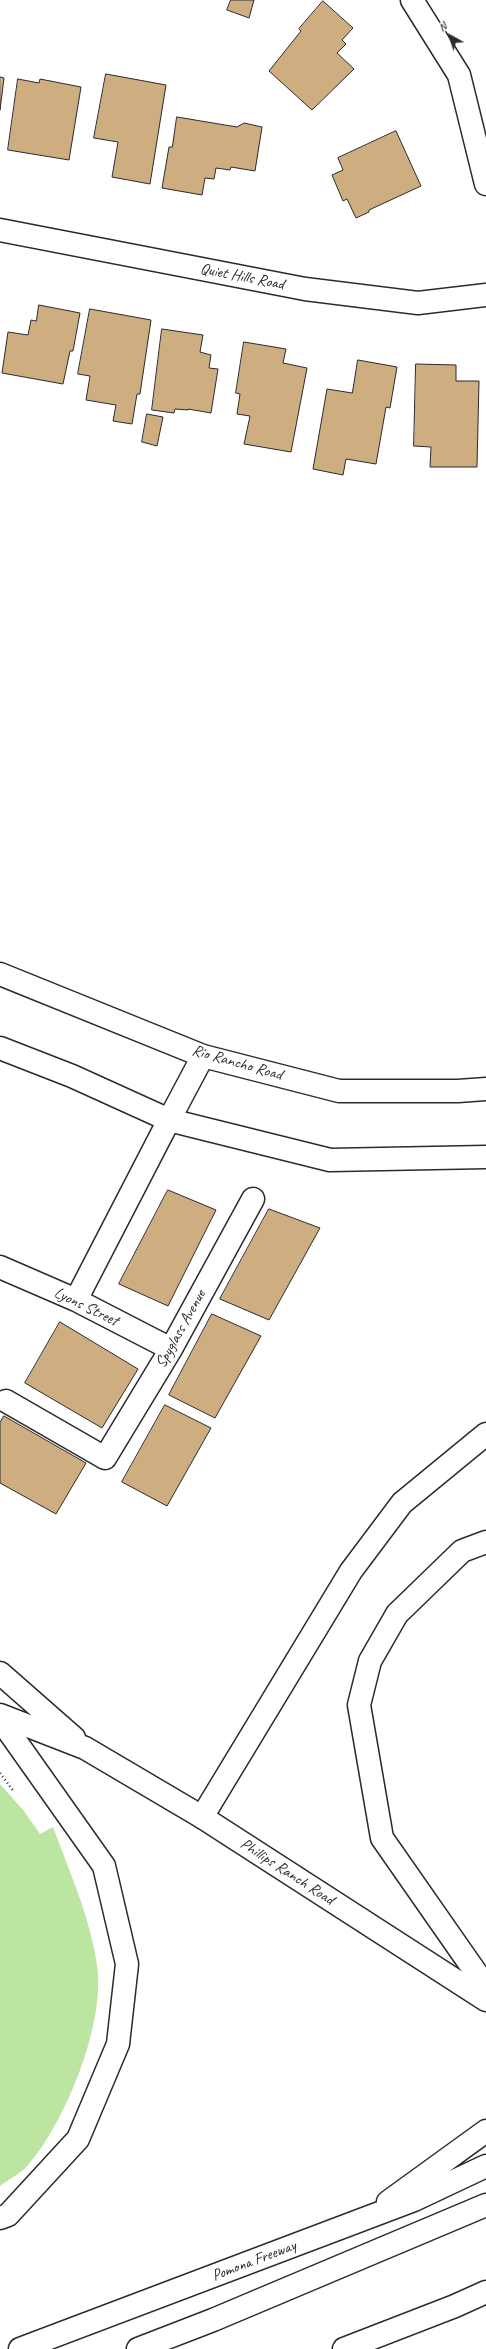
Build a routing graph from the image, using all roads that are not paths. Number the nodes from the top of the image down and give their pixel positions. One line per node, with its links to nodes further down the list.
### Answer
1 (412, 0): 2 (main road)
2 (486, 184)
3 (0, 230): 4 (main road, Quiet Hills Road)
4 (486, 295)
5 (0, 974): 7 (main road, Rio Rancho Road)
6 (0, 1048): 9 (main road)
7 (202, 1056): 8 (main road, Rio Rancho Road); 9 (main road)
8 (486, 1089)
9 (169, 1120): 10 (main road); 13 (main road)
10 (486, 1157)
11 (253, 1199): 14 (main road, Spyglass Avenue)
12 (0, 1267): 13 (main road, Lyons Street)
13 (76, 1300): 14 (main road, Lyons Street)
14 (171, 1349): 15 (main road, Spyglass Avenue)
15 (6, 1401)
16 (486, 1434): 22 (main road)
17 (486, 1542): 23 (main road)
18 (0, 1673): 21 (main road, Phillips Ranch Road)
19 (0, 1715): 21 (main road, Phillips Ranch Road)
20 (0, 1719): 28 (main road)
21 (85, 1748): 22 (main road, Phillips Ranch Road)
22 (202, 1817): 24 (main road, Phillips Ranch Road)
23 (486, 1987)
24 (486, 2000)
25 (486, 2131): 29 (main road)
26 (486, 2166): 29 (main road, Pomona Freeway)
27 (486, 2205): 32 (main road)
28 (0, 2218)
29 (363, 2220): 31 (main road, Pomona Freeway)
30 (486, 2292): 33 (main road)
31 (20, 2349)
32 (138, 2349)
33 (344, 2349)

